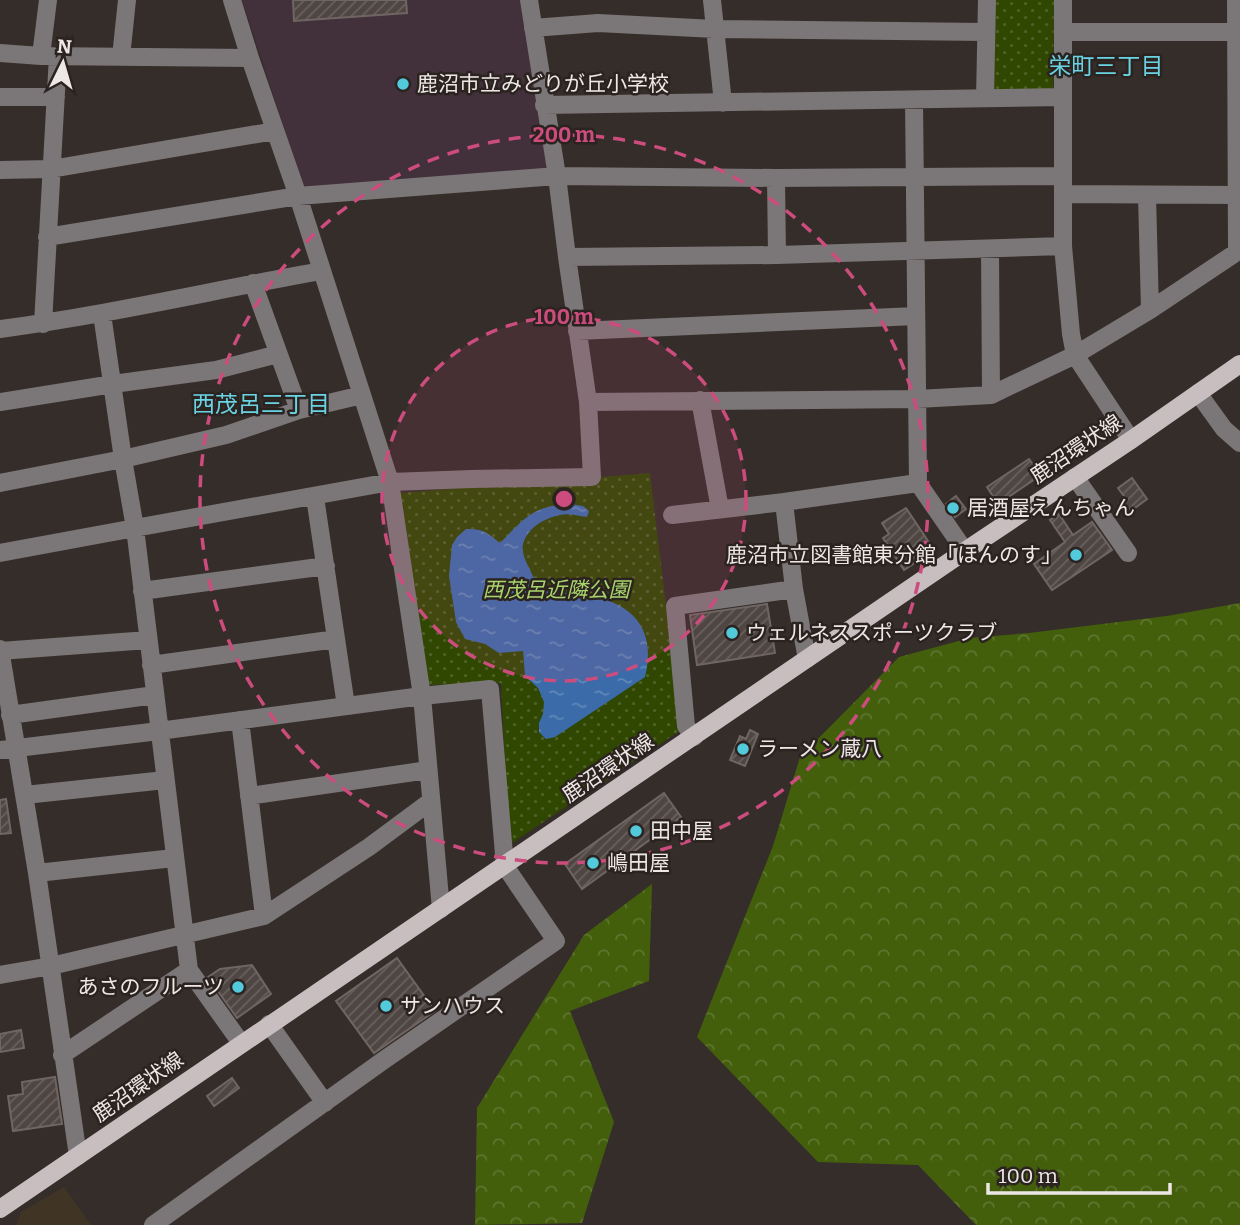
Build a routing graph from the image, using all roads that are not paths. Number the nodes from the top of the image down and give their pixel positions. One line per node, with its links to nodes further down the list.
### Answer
1 (48, 0): 15 (street)
2 (127, 0): 16 (street)
3 (232, 0): 17 (street)
4 (529, 0): 9 (street)
5 (712, 0): 10 (street)
6 (987, 0): 11 (street)
7 (1063, 0): 12 (street)
8 (1236, 0): 13 (street)
9 (533, 28): 10 (street); 24 (street)
10 (715, 29): 11 (street); 23 (street)
11 (986, 32): 21 (street)
12 (1063, 32): 13 (street); 20 (street)
13 (1238, 32): 34 (street)
14 (0, 53): 15 (street)
15 (50, 56): 16 (street); 19 (street)
16 (121, 57): 17 (street)
17 (250, 58): 25 (street)
18 (0, 97): 19 (street)
19 (55, 97): 26 (street)
20 (1063, 97): 21 (street); 30 (street)
21 (985, 99): 22 (street)
22 (914, 100): 23 (street); 29 (street)
23 (723, 103): 24 (street)
24 (544, 105): 28 (street)
25 (275, 131): 26 (street); 35 (street)
26 (51, 169): 27 (street); 36 (street)
27 (0, 170)
28 (557, 176): 31 (street); 35 (street); 42 (street)
29 (915, 176): 30 (street); 31 (street); 39 (street)
30 (1063, 176): 32 (street)
31 (776, 178): 41 (street)
32 (1063, 194): 33 (street); 37 (street)
33 (1147, 195): 34 (street); 45 (street)
34 (1237, 195): 40 (street)
35 (298, 196): 36 (street); 43 (street)
36 (47, 237): 48 (street)
37 (1063, 246): 38 (street); 52 (street)
38 (990, 249): 39 (street); 57 (street)
39 (916, 251): 41 (street); 47 (street)
40 (1239, 251): 45 (street)
41 (777, 255): 42 (street)
42 (566, 257): 50 (street)
43 (321, 271): 44 (street); 56 (street)
44 (253, 283): 46 (street); 51 (street)
45 (1150, 310): 52 (street)
46 (102, 314): 48 (street); 54 (street)
47 (916, 316): 50 (street); 58 (street)
48 (43, 324): 49 (street)
49 (0, 329)
50 (577, 331): 61 (street)
51 (278, 354): 54 (street); 62 (street)
52 (1075, 355): 57 (street); 63 (street)
53 (1240, 364): 55 (main road, 鹿沼環状線)
54 (113, 384): 60 (street); 65 (street)
55 (1198, 393): 63 (main road, 鹿沼環状線); 64 (street)
56 (362, 395): 62 (street); 67 (street)
57 (991, 395): 58 (street)
58 (917, 399): 59 (street); 69 (street)
59 (700, 400): 61 (street); 72 (street)
60 (0, 402)
61 (588, 402): 67 (street)
62 (299, 410): 65 (street)
63 (1131, 440): 66 (main road, 鹿沼環状線)
64 (1240, 443)
65 (123, 460): 68 (street); 74 (street)
66 (1075, 477): 75 (main road, 鹿沼環状線); 76 (street)
67 (390, 482): 70 (street); 87 (street)
68 (0, 483)
69 (918, 483): 71 (street); 75 (street)
70 (315, 497): 74 (street); 78 (street)
71 (785, 502): 72 (street); 79 (street)
72 (720, 509): 73 (street)
73 (672, 515)
74 (135, 527): 77 (street); 80 (street)
75 (965, 551): 84 (main road, 鹿沼環状線)
76 (1128, 552)
77 (0, 553)
78 (326, 566): 80 (street); 81 (street)
79 (794, 589): 84 (street); 92 (street)
80 (142, 591): 82 (street)
81 (336, 639): 85 (street); 88 (street)
82 (148, 640): 83 (street); 85 (street)
83 (0, 650): 89 (street)
84 (807, 659): 92 (main road, 鹿沼環状線)
85 (151, 665): 86 (street)
86 (155, 695): 89 (street); 91 (street)
87 (422, 696): 88 (street); 94 (street); 100 (street)
88 (346, 706): 90 (street)
89 (10, 715): 93 (street)
90 (240, 720): 91 (street); 97 (street)
91 (159, 731): 93 (street); 95 (street)
92 (694, 737): 100 (main road, 鹿沼環状線)
93 (9, 749): 96 (street)
94 (428, 770): 97 (street); 98 (street)
95 (165, 780): 96 (street); 99 (street)
96 (25, 795): 101 (street)
97 (250, 796): 103 (street)
98 (431, 801): 102 (street); 103 (street)
99 (174, 858): 101 (street); 104 (street)
100 (505, 866): 102 (main road, 鹿沼環状線); 111 (street)
101 (37, 873): 105 (street)
102 (441, 909): 108 (main road, 鹿沼環状線)
103 (264, 916): 104 (street)
104 (184, 934): 105 (street); 106 (street)
105 (51, 966): 107 (street); 110 (street)
106 (189, 970): 109 (street); 110 (street)
107 (0, 975)
108 (269, 1024): 109 (main road, 鹿沼環状線); 111 (street)
109 (241, 1044): 112 (main road, 鹿沼環状線)
110 (62, 1055): 112 (street)
111 (325, 1103): 114 (street)
112 (78, 1156): 113 (main road, 鹿沼環状線)
113 (0, 1209)
114 (153, 1225)

